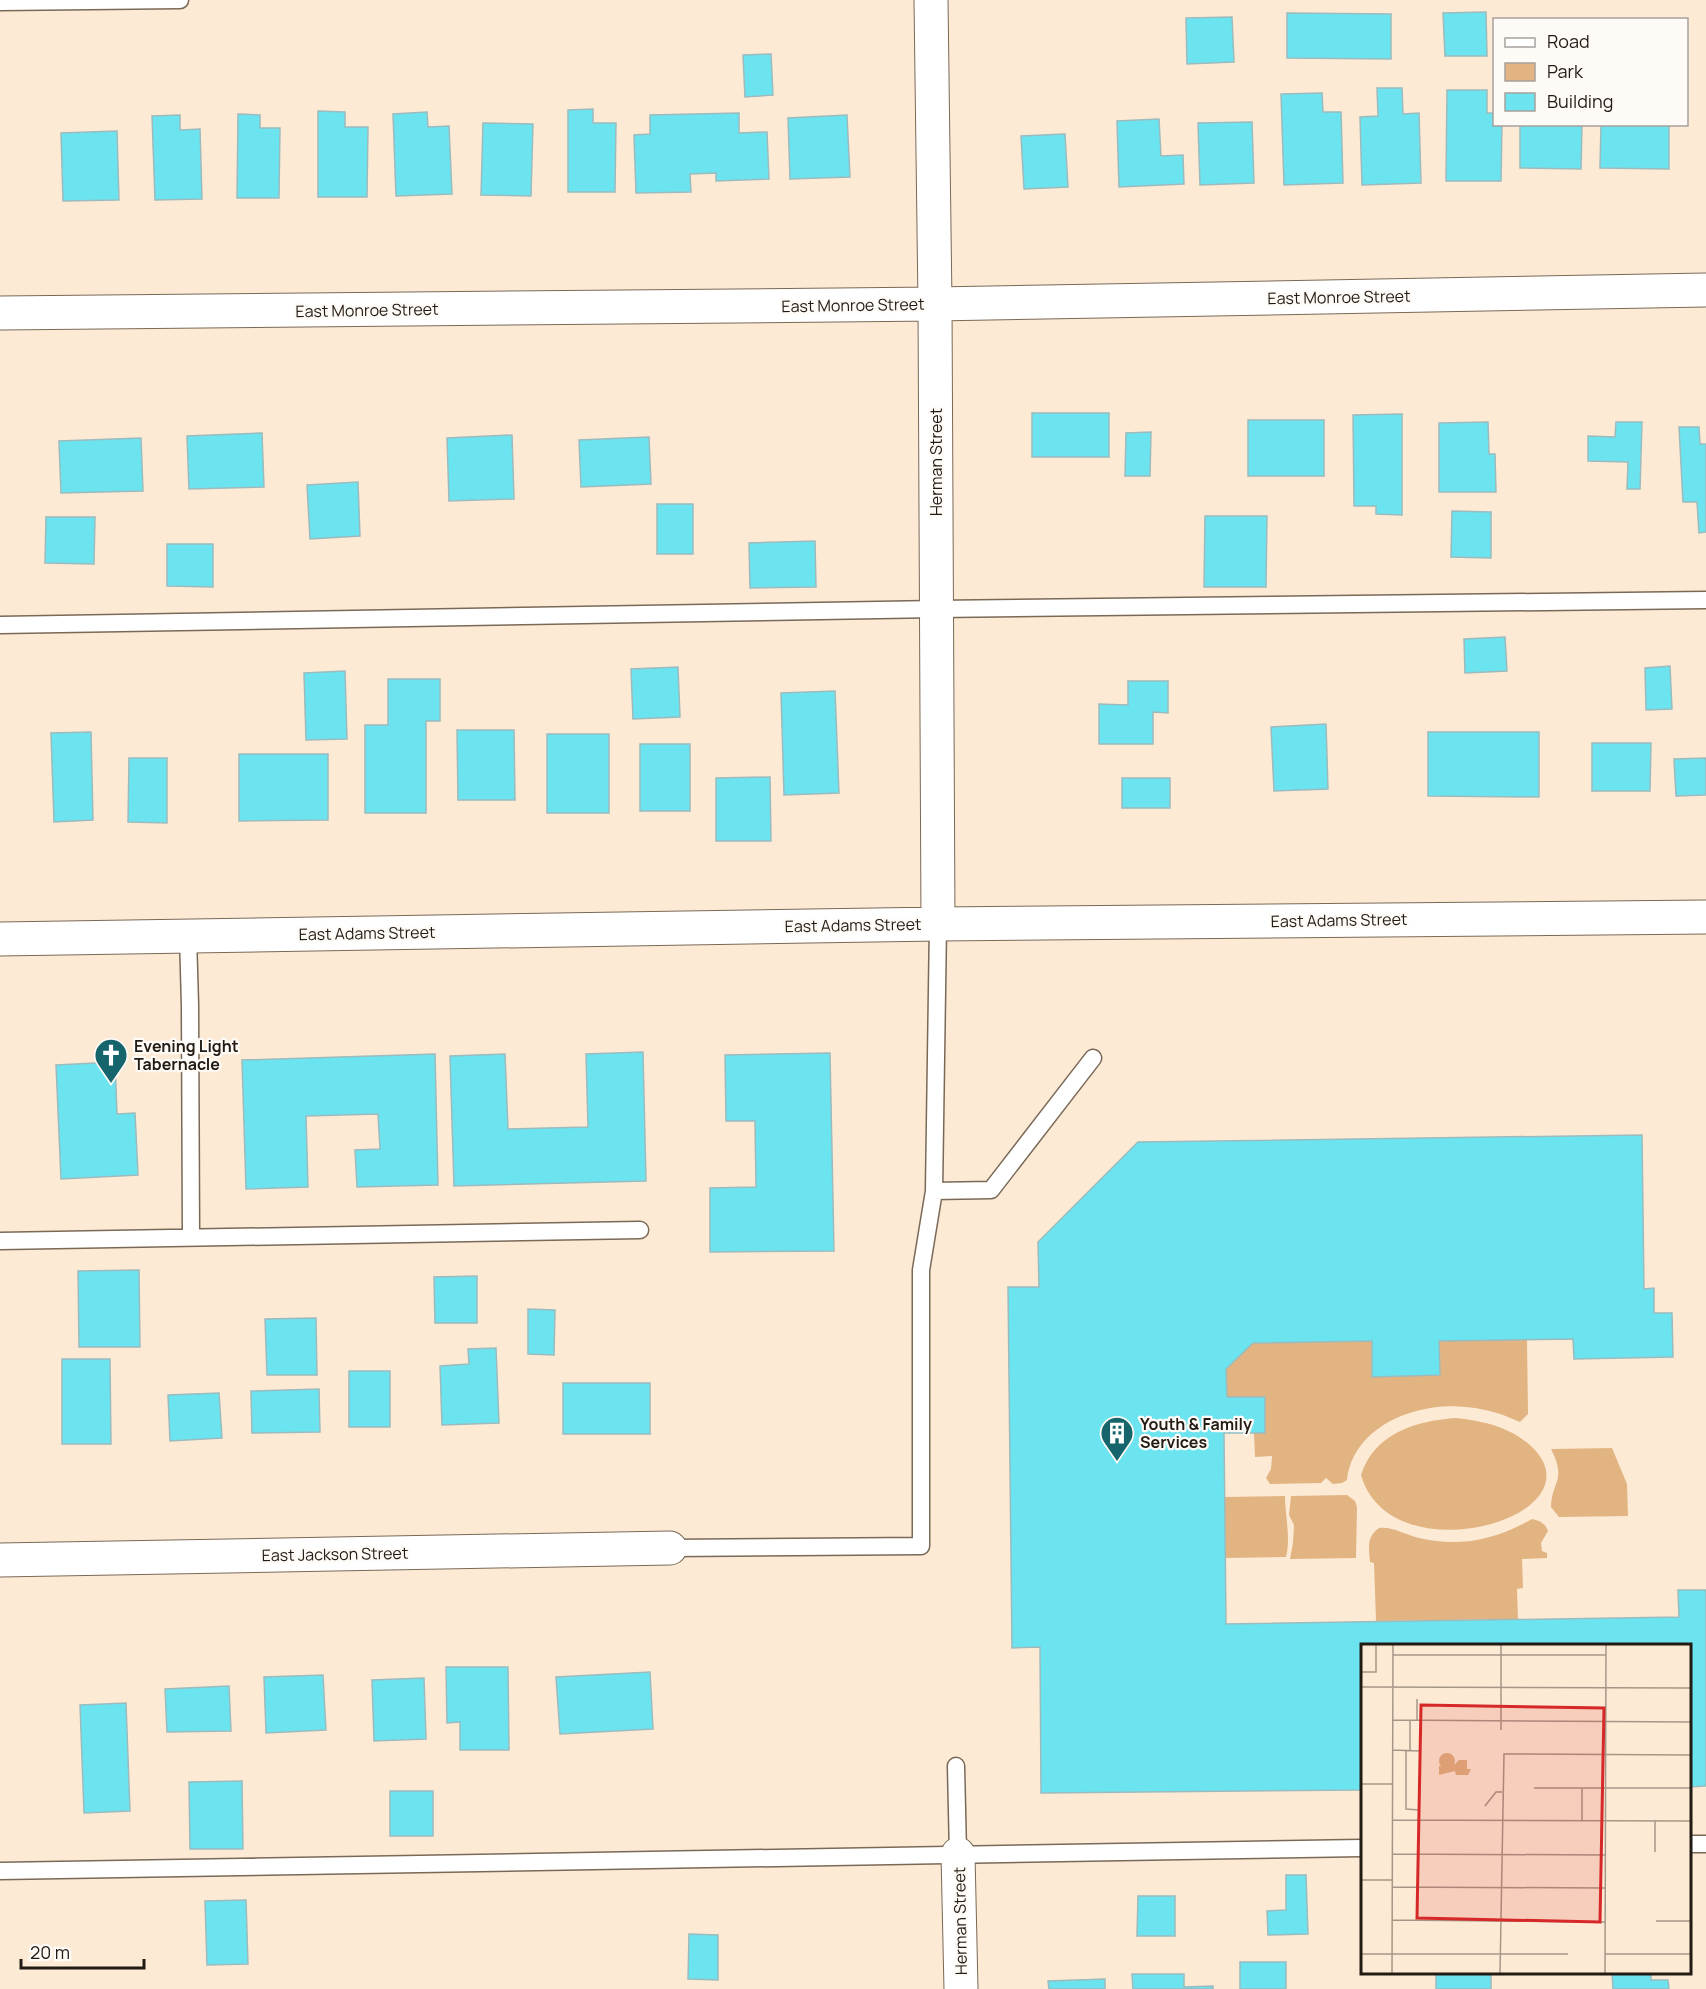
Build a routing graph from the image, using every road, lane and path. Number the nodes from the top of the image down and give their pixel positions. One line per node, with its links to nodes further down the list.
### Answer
1 (180, 0): 3 (lane)
2 (931, 0): 5 (street, Herman Street)
3 (0, 2)
4 (1706, 290): 5 (street, East Monroe Street)
5 (935, 304): 6 (street, East Monroe Street); 8 (street, Herman Street)
6 (0, 313)
7 (1706, 600): 8 (lane)
8 (937, 609): 9 (lane); 11 (street, Herman Street)
9 (0, 625)
10 (1706, 916): 11 (street, East Adams Street)
11 (938, 924): 12 (street, East Adams Street); 15 (lane)
12 (188, 936): 13 (street, East Adams Street); 17 (lane)
13 (0, 939)
14 (1093, 1058): 15 (lane)
15 (934, 1191): 19 (lane)
16 (640, 1230): 17 (lane)
17 (191, 1237): 18 (lane)
18 (0, 1241)
19 (670, 1548): 20 (street, East Jackson Street)
20 (0, 1560)
21 (956, 1766): 23 (lane)
22 (1361, 1848): 23 (lane)
23 (958, 1854): 24 (lane); 25 (street, Herman Street)
24 (0, 1870)
25 (961, 1989)

